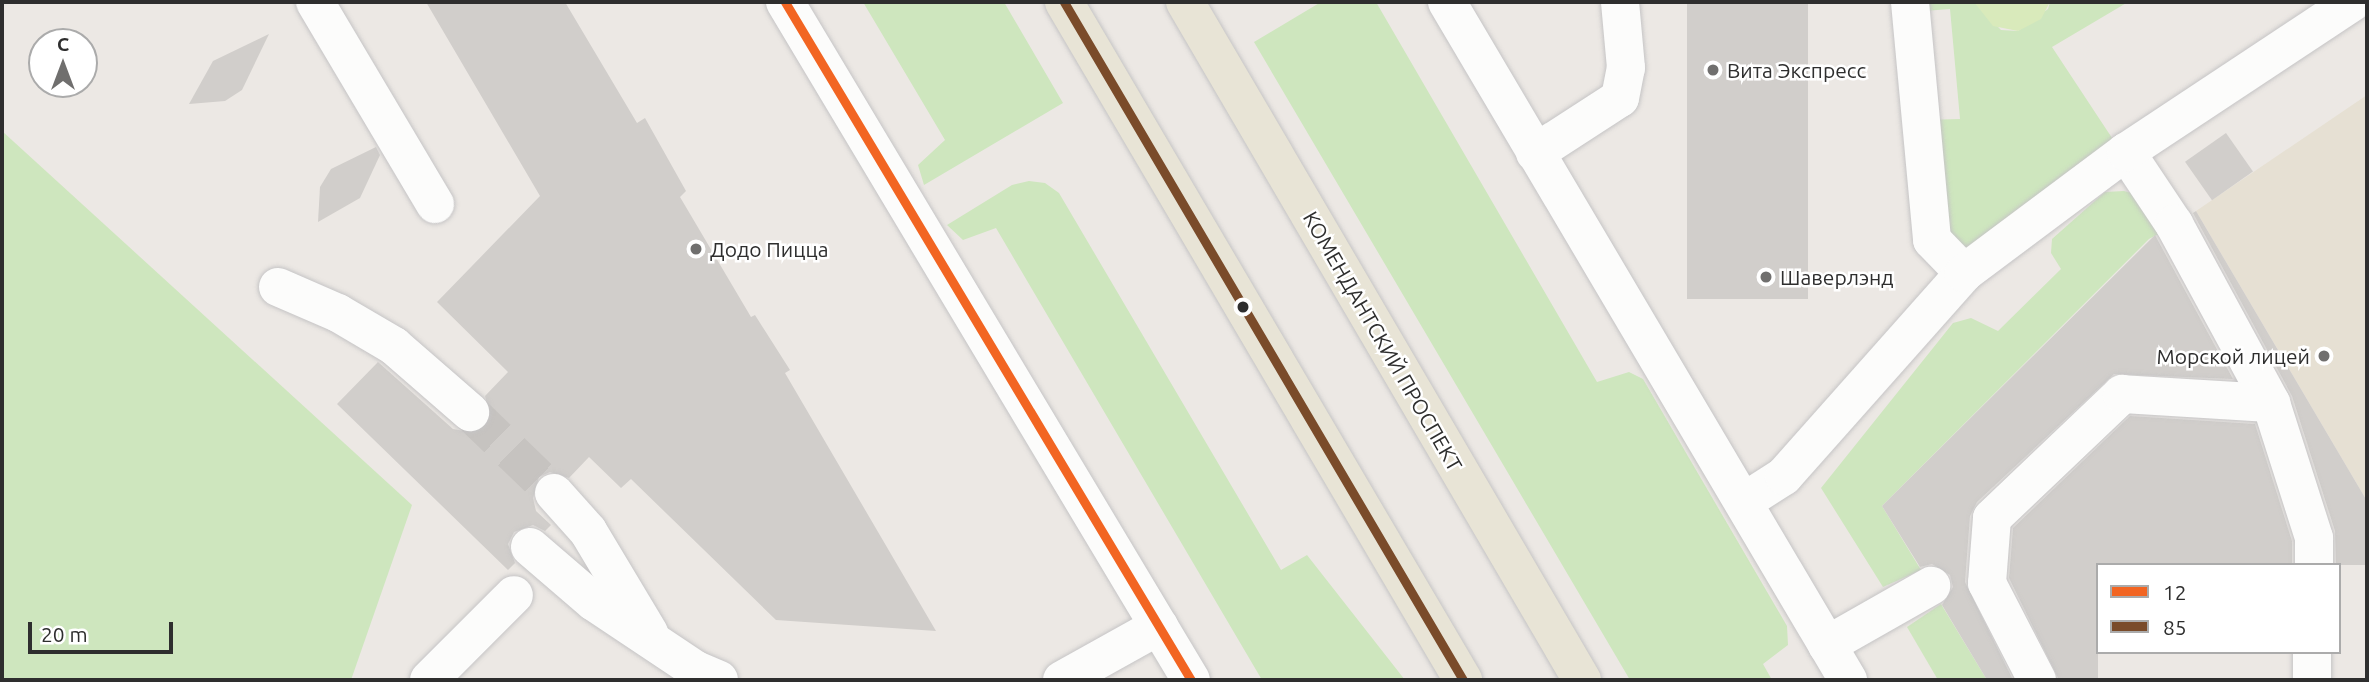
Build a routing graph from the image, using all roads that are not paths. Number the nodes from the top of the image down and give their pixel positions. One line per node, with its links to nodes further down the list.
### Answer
1 (316, 2): 11 (street)
2 (785, 2): 22 (street)
3 (1064, 2): 30 (main road)
4 (1185, 2): 31 (main road, КОМЕНДАНТСКИЙ ПРОСПЕКТ)
5 (1447, 2): 10 (street)
6 (1620, 2): 10 (street)
7 (1910, 2): 12 (street)
8 (2353, 2): 9 (street)
9 (2126, 152): 12 (street); 14 (street)
10 (1535, 153): 17 (street)
11 (435, 204)
12 (1964, 274): 17 (street)
13 (278, 287): 15 (street)
14 (2272, 403): 19 (street); 33 (street)
15 (470, 412)
16 (554, 493): 23 (street)
17 (1745, 501): 24 (street)
18 (530, 547): 23 (street)
19 (2314, 563)
20 (1931, 586): 24 (street)
21 (514, 595): 26 (street)
22 (1159, 626): 28 (street); 29 (street)
23 (656, 644): 27 (street)
24 (1827, 645): 32 (street)
25 (2312, 654): 34 (street)
26 (429, 680)
27 (719, 680)
28 (1062, 680)
29 (1191, 680)
30 (1463, 680)
31 (1582, 680)
32 (1847, 680)
33 (2037, 680)
34 (2312, 680)

